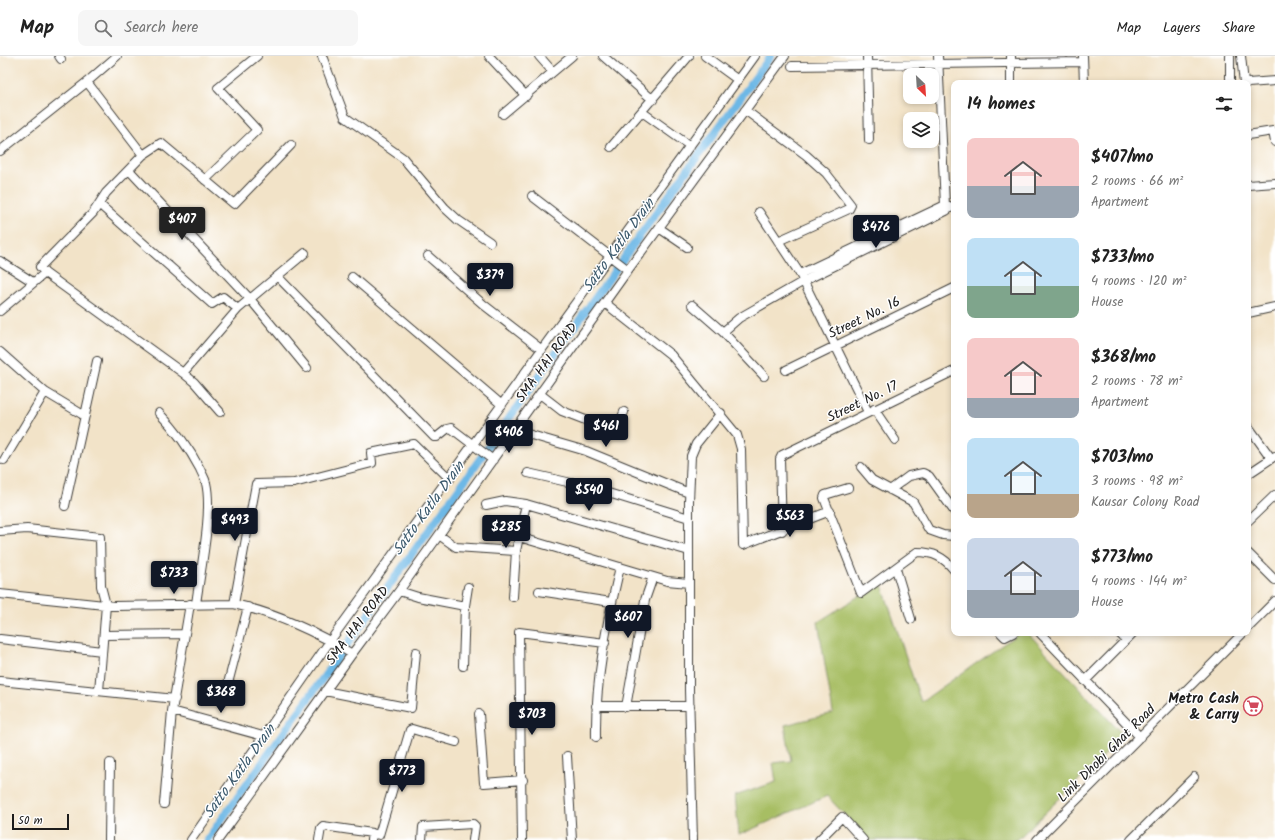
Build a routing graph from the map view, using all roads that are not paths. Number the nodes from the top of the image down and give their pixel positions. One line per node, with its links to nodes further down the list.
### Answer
1 (117, 56): 27 (street)
2 (257, 56): 43 (street)
3 (322, 56): 51 (street)
4 (489, 56): 29 (street)
5 (539, 56): 20 (street)
6 (572, 56): 20 (street)
7 (603, 56): 30 (street)
8 (689, 56): 30 (street)
9 (705, 56): 21 (street)
10 (755, 56): 21 (street)
11 (785, 56): 31 (street, SMA HAI ROAD)
12 (868, 56): 18 (street)
13 (1230, 56): 24 (street)
14 (1241, 56): 25 (street)
15 (1011, 59): 16 (street); 17 (street); 22 (street)
16 (1083, 59): 23 (street)
17 (938, 60): 18 (street); 48 (street)
18 (868, 65): 19 (street); 35 (street)
19 (792, 66)
20 (553, 72): 29 (street)
21 (738, 80): 38 (street)
22 (1011, 80)
23 (1084, 80)
24 (1230, 80)
25 (1244, 80)
26 (1275, 81): 28 (street)
27 (87, 82): 40 (street); 41 (street)
28 (1251, 83)
29 (526, 96): 33 (street)
30 (653, 100): 32 (street)
31 (745, 110): 50 (street, SMA HAI ROAD); 52 (street)
32 (642, 112): 38 (street); 39 (street)
33 (503, 114)
34 (1251, 135): 36 (street)
35 (869, 140)
36 (1275, 142)
37 (291, 145): 43 (street)
38 (690, 146): 56 (street)
39 (611, 147)
40 (0, 151)
41 (143, 155): 42 (street); 43 (street)
42 (129, 170): 47 (street); 65 (street)
43 (205, 180)
44 (1275, 183): 45 (street)
45 (1251, 185)
46 (532, 196): 56 (street)
47 (99, 204): 59 (street); 69 (street)
48 (950, 206): 62 (street)
49 (760, 212): 52 (street)
50 (659, 228): 53 (street); 58 (street, SMA HAI ROAD)
51 (490, 242)
52 (778, 242): 62 (street)
53 (687, 247)
54 (305, 253): 60 (street)
55 (428, 256): 74 (street)
56 (612, 258): 58 (street); 74 (street)
57 (0, 261): 63 (street)
58 (626, 269): 66 (street, SMA HAI ROAD)
59 (45, 272): 63 (street); 80 (street)
60 (278, 277): 65 (street); 94 (street)
61 (352, 277): 84 (street)
62 (802, 277): 72 (street); 73 (street)
63 (32, 282): 70 (street)
64 (951, 289): 73 (street, Street No. 16)
65 (250, 299): 69 (street); 77 (street)
66 (605, 303): 83 (street, SMA HAI ROAD); 89 (street)
67 (692, 305): 72 (street)
68 (1275, 307): 71 (street)
69 (238, 309): 80 (street)
70 (0, 311)
71 (1251, 312)
72 (723, 332): 81 (street)
73 (836, 346): 78 (street, Street No. 16); 85 (street)
74 (542, 350): 84 (street)
75 (0, 352): 82 (street)
76 (97, 361): 90 (street)
77 (308, 368)
78 (786, 370)
79 (951, 372): 85 (street, Street No. 17)
80 (183, 373): 86 (street)
81 (764, 376)
82 (46, 392): 90 (street); 97 (street)
83 (540, 394): 87 (street); 91 (street, SMA HAI ROAD)
84 (502, 406): 94 (street)
85 (871, 411): 93 (street); 114 (street, Street No. 17)
86 (220, 412)
87 (624, 412)
88 (159, 413): 134 (street)
89 (721, 413): 104 (street); 114 (street)
90 (85, 416): 108 (street)
91 (514, 430): 96 (street, SMA HAI ROAD); 104 (street)
92 (1251, 430): 95 (street)
93 (896, 440)
94 (475, 447): 96 (street); 101 (street)
95 (1273, 457): 99 (street)
96 (491, 458): 115 (street, SMA HAI ROAD)
97 (4, 460)
98 (861, 467): 103 (street)
99 (1251, 472)
100 (528, 473): 111 (street)
101 (450, 479): 135 (street); 149 (street)
102 (848, 488): 110 (street)
103 (890, 490): 109 (street); 116 (street)
104 (690, 493): 111 (street)
105 (1275, 496): 112 (street)
106 (526, 504): 107 (street); 117 (street); 119 (street)
107 (486, 505)
108 (65, 506)
109 (951, 507)
110 (830, 512): 114 (street); 123 (street)
111 (689, 518): 119 (street)
112 (1251, 518)
113 (0, 531): 136 (street)
114 (782, 531)
115 (439, 535): 118 (street); 128 (street, SMA HAI ROAD)
116 (951, 536)
117 (519, 537): 118 (street); 122 (street)
118 (516, 550): 131 (street)
119 (689, 551): 126 (street)
120 (1251, 556): 125 (street)
121 (951, 566): 123 (street)
122 (620, 567): 124 (street); 133 (street)
123 (896, 569): 139 (street)
124 (653, 577): 126 (street); 163 (street)
125 (1275, 580)
126 (689, 583): 162 (street)
127 (468, 587): 137 (street)
128 (399, 591): 137 (street); 152 (street, SMA HAI ROAD)
129 (538, 591): 133 (street)
130 (0, 594): 136 (street)
131 (513, 597)
132 (1275, 601): 140 (street)
133 (612, 602): 150 (street)
134 (193, 604): 135 (street); 136 (street); 141 (street)
135 (234, 604): 138 (street)
136 (106, 605): 142 (street)
137 (465, 606): 154 (street)
138 (248, 607): 149 (street); 158 (street)
139 (911, 619)
140 (1251, 625)
141 (185, 634): 142 (street); 160 (street)
142 (104, 635): 151 (street)
143 (1043, 636): 156 (street)
144 (1123, 636): 148 (street)
145 (1130, 636): 148 (street)
146 (1240, 636): 168 (street, Link Dhobi Ghat Road)
147 (0, 639): 151 (street)
148 (1126, 640): 156 (street)
149 (333, 642): 152 (street); 166 (street)
150 (605, 643): 161 (street); 173 (street)
151 (102, 651): 157 (street)
152 (349, 652): 159 (street, SMA HAI ROAD)
153 (416, 652): 159 (street)
154 (464, 666)
155 (0, 681): 157 (street)
156 (1085, 681): 168 (street)
157 (99, 691): 160 (street)
158 (226, 691)
159 (325, 692): 178 (street, SMA HAI ROAD)
160 (175, 699): 164 (street)
161 (596, 706): 163 (street); 167 (street)
162 (690, 706): 163 (street); 184 (street)
163 (626, 707)
164 (172, 711): 166 (street); 174 (street)
165 (479, 714): 173 (street)
166 (263, 736): 177 (street)
167 (596, 737)
168 (1140, 737): 187 (street, Link Dhobi Ghat Road)
169 (456, 742): 175 (street)
170 (567, 756): 183 (street)
171 (110, 763): 176 (street)
172 (1194, 777): 188 (street)
173 (523, 780): 182 (street)
174 (164, 804)
175 (371, 836): 179 (street)
176 (109, 840)
177 (191, 840)
178 (218, 840)
179 (319, 840)
180 (422, 840): 181 (street)
181 (473, 840)
182 (522, 840)
183 (572, 840)
184 (693, 840)
185 (819, 840): 186 (street)
186 (863, 840)
187 (1037, 840)
188 (1131, 840)

